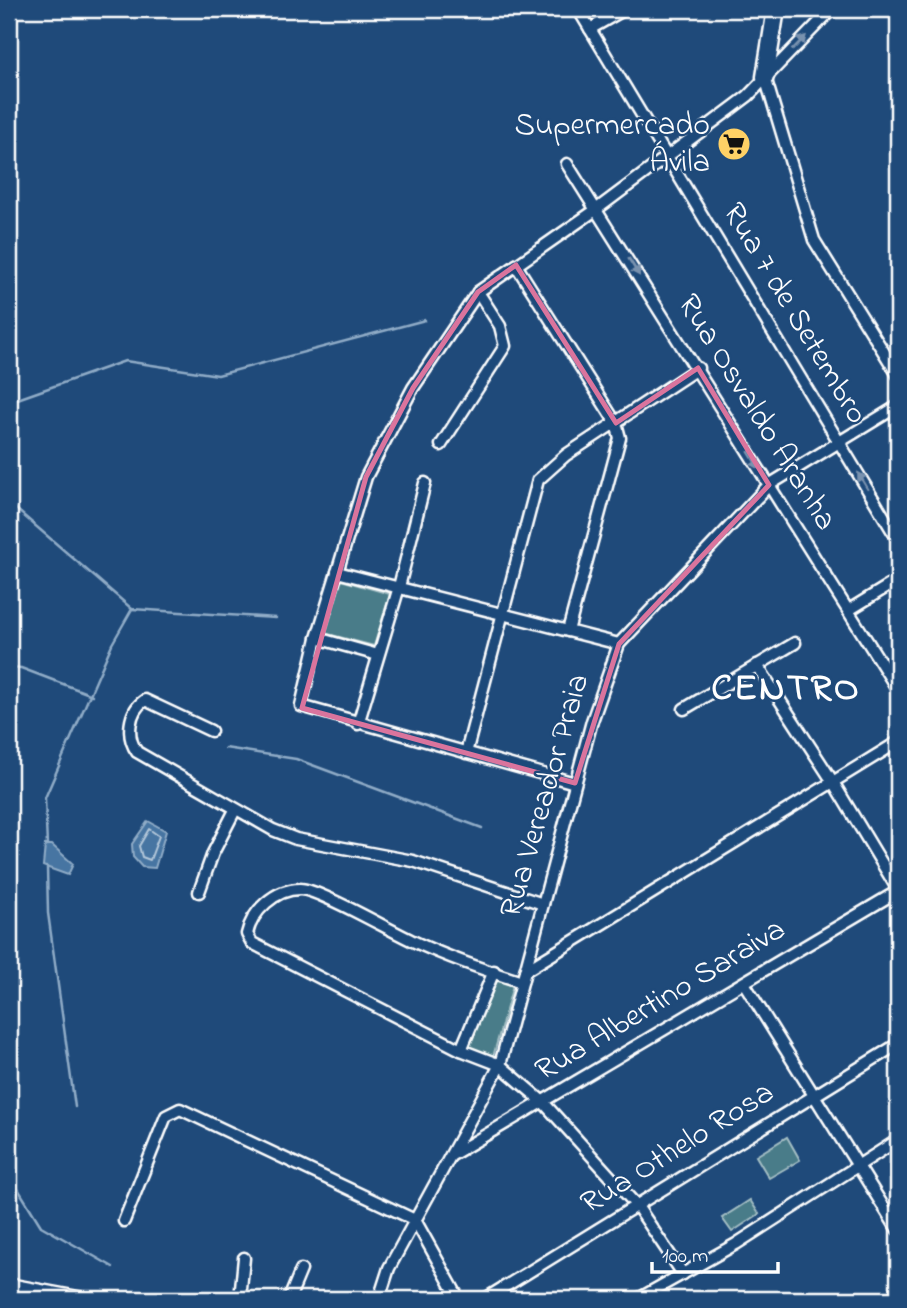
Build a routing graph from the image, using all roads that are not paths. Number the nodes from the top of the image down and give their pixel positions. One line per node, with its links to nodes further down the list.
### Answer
1 (578, 9): 5 (street, Rua 7 de Setembro)
2 (625, 9): 5 (street)
3 (776, 9): 6 (main road)
4 (832, 9): 6 (street, one-way to 4)
5 (590, 29): 7 (street, Rua 7 de Setembro)
6 (765, 77): 7 (street); 13 (street)
7 (667, 155): 9 (street); 16 (street, Rua 7 de Setembro)
8 (567, 164): 9 (street, Rua Osvaldo Aranha)
9 (597, 209): 10 (street); 12 (street, Rua Osvaldo Aranha, one-way to 12)
10 (516, 265): 11 (street); 15 (street)
11 (478, 292): 17 (street); 21 (street)
12 (698, 368): 15 (street); 19 (street, Rua Osvaldo Aranha, one-way to 19)
13 (898, 375)
14 (898, 406): 16 (street, Rua Vereador Praia)
15 (616, 423): 25 (street); 26 (street)
16 (840, 442): 19 (street, Rua Vereador Praia); 20 (street, Rua 7 de Setembro, one-way to 16)
17 (441, 445)
18 (425, 483): 23 (street)
19 (769, 485): 24 (street, Rua Osvaldo Aranha); 29 (street, Rua Vereador Praia)
20 (898, 540)
21 (337, 572): 23 (street); 27 (street)
22 (898, 580): 24 (street)
23 (399, 587): 25 (street); 30 (street)
24 (849, 610): 32 (street, Rua Osvaldo Aranha)
25 (501, 614): 26 (street); 37 (street)
26 (568, 631): 29 (street)
27 (317, 638): 30 (street); 34 (street)
28 (795, 642): 31 (street)
29 (619, 644): 39 (street, Rua Vereador Praia)
30 (378, 654): 34 (street)
31 (757, 665): 33 (street); 38 (street)
32 (898, 690)
33 (684, 709)
34 (358, 724): 37 (street)
35 (211, 731): 40 (street)
36 (898, 742): 38 (street)
37 (466, 754): 39 (street)
38 (833, 782): 41 (street); 45 (street)
39 (575, 783): 43 (street, Rua Vereador Praia)
40 (235, 810): 42 (street); 43 (street)
41 (898, 891): 47 (street, Rua Albertino Saraiva)
42 (199, 892)
43 (543, 904): 45 (street, Rua Vereador Praia)
44 (494, 971): 46 (street); 49 (street); 49 (street)
45 (525, 971): 46 (street, Rua Vereador Praia)
46 (522, 982): 50 (street, Rua Vereador Praia)
47 (744, 983): 51 (street); 52 (street, Rua Albertino Saraiva)
48 (898, 1044): 51 (street, Rua Othelo Rosa)
49 (461, 1050): 50 (street)
50 (500, 1065): 52 (street); 54 (street, Rua Vereador Praia)
51 (814, 1096): 55 (street); 56 (street, Rua Othelo Rosa)
52 (543, 1102): 54 (street, Rua Albertino Saraiva); 56 (street)
53 (898, 1140): 55 (street)
54 (452, 1156): 59 (street, Rua Vereador Praia)
55 (856, 1165): 58 (street); 64 (street)
56 (637, 1206): 64 (street); 71 (street, Rua Othelo Rosa)
57 (898, 1208): 58 (street)
58 (889, 1214): 61 (street)
59 (415, 1220): 60 (street); 69 (street, Rua Vereador Praia); 70 (street)
60 (124, 1221)
61 (898, 1230)
62 (244, 1258): 67 (street)
63 (301, 1270): 68 (street)
64 (683, 1274): 72 (street)
65 (9, 1284): 66 (street)
66 (89, 1299)
67 (240, 1299)
68 (289, 1299)
69 (379, 1299)
70 (459, 1299)
71 (485, 1299)
72 (638, 1299)

